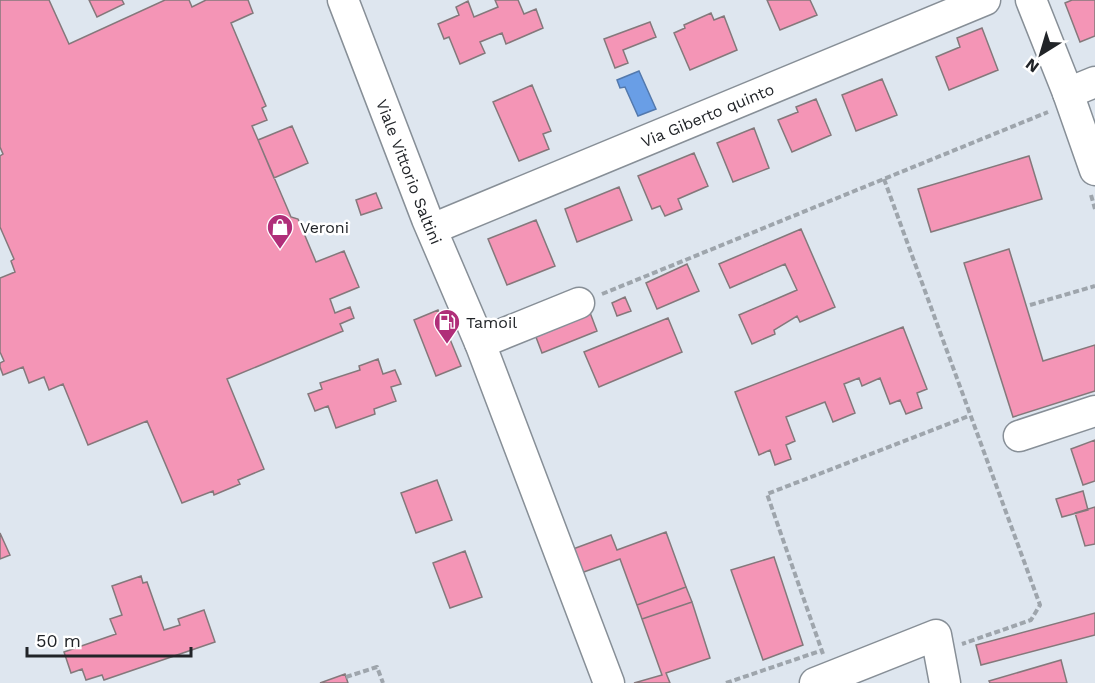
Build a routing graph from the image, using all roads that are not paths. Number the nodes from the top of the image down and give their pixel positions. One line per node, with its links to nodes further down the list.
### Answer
1 (985, 0): 6 (street, Via Giberto quinto)
2 (1030, 0): 4 (street)
3 (351, 2): 6 (street, Viale Vittorio Saltini)
4 (1072, 95): 5 (street)
5 (1095, 170)
6 (432, 229): 8 (street, Viale Vittorio Saltini)
7 (579, 303): 8 (street)
8 (480, 344): 12 (street, Viale Vittorio Saltini)
9 (1095, 411): 10 (street)
10 (1019, 436)
11 (823, 670): 13 (street)
12 (609, 683)
13 (945, 683)

